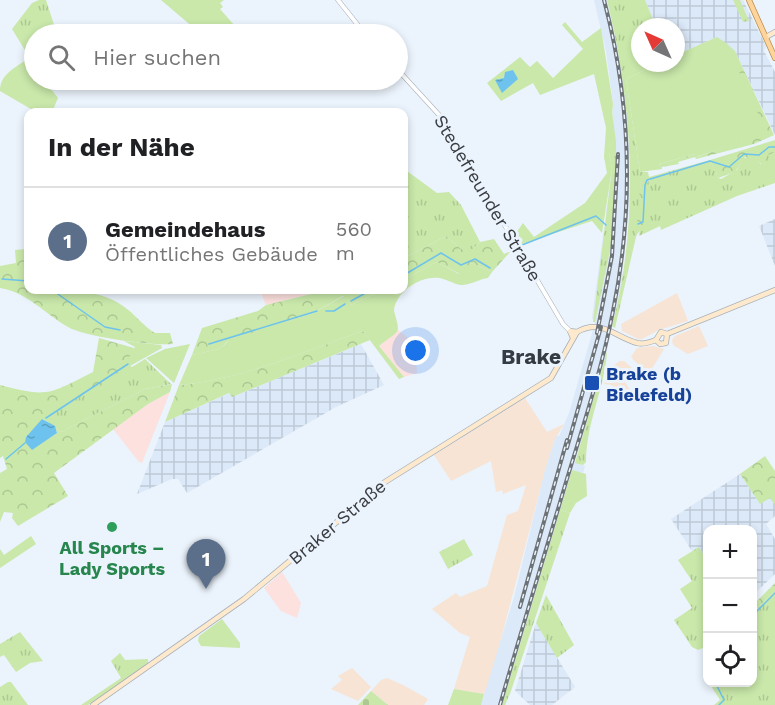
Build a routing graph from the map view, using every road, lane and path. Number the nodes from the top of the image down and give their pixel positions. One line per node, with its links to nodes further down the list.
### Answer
1 (338, 0): 3 (street)
2 (749, 0): 5 (main road)
3 (357, 24)
4 (775, 32): 5 (main road)
5 (766, 37): 6 (main road)
6 (775, 58)
7 (408, 81): 9 (street, Stedefreunder Straße)
8 (775, 291): 11 (main road)
9 (570, 331): 10 (main road); 12 (main road)
10 (577, 332): 12 (main road, Braker Straße); 13 (main road)
11 (667, 334): 13 (main road); 13 (main road)
12 (573, 338): 14 (main road, Braker Straße)
13 (656, 340)
14 (93, 705)

